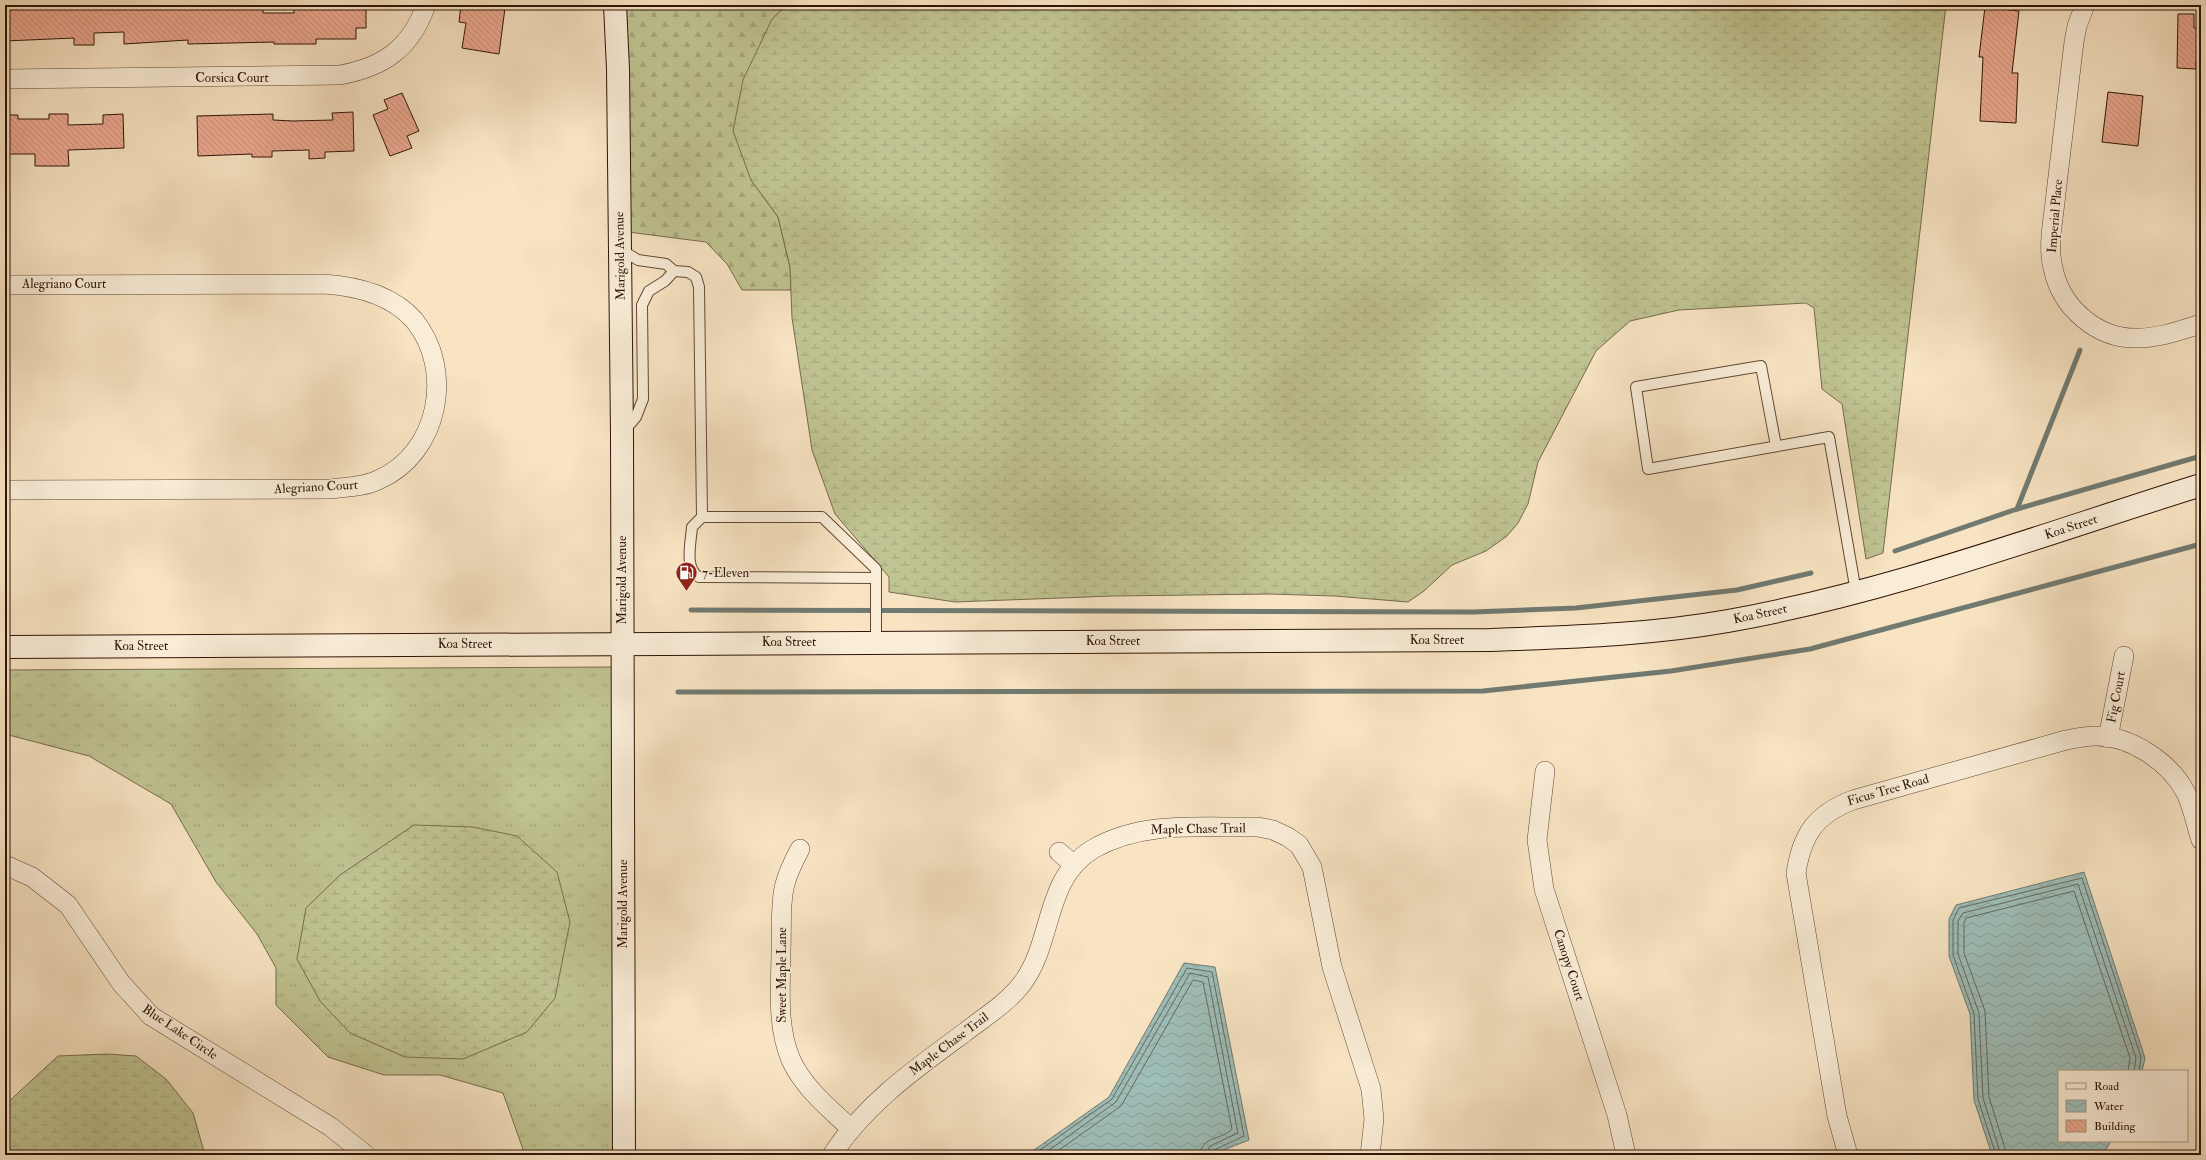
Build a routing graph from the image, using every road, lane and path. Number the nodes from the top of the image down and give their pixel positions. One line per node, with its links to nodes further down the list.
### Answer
1 (426, 5): 4 (street, Corsica Court)
2 (615, 5): 5 (main road, Marigold Avenue)
3 (2085, 5): 8 (street, Imperial Place)
4 (5, 79)
5 (620, 248): 6 (lane); 9 (main road, Marigold Avenue)
6 (674, 271): 9 (lane); 13 (lane)
7 (5, 284): 12 (street, Alegriano Court)
8 (2201, 324)
9 (622, 433): 17 (main road, Marigold Avenue)
10 (1776, 446): 10 (lane); 15 (lane)
11 (2201, 484): 15 (main road, Koa Street)
12 (5, 490)
13 (702, 517): 14 (lane); 14 (lane)
14 (876, 578): 16 (lane)
15 (1856, 592): 16 (main road, Koa Street)
16 (876, 642): 17 (main road, Koa Street)
17 (622, 643): 18 (main road, Koa Street); 29 (main road, Marigold Avenue)
18 (5, 647)
19 (2124, 656): 20 (street, Fig Court)
20 (2108, 738): 22 (street, Ficus Tree Road); 33 (street, Ficus Tree Road)
21 (1545, 771): 32 (street, Canopy Court)
22 (2201, 840)
23 (800, 849): 27 (street, Sweet Maple Lane)
24 (1059, 852): 25 (street)
25 (1074, 864): 27 (street, Maple Chase Trail); 31 (street, Maple Chase Trail)
26 (5, 865): 28 (street, Blue Lake Circle)
27 (850, 1128): 30 (street, Maple Chase Trail)
28 (366, 1155)
29 (624, 1155)
30 (832, 1155)
31 (1370, 1155)
32 (1626, 1155)
33 (1848, 1155)

